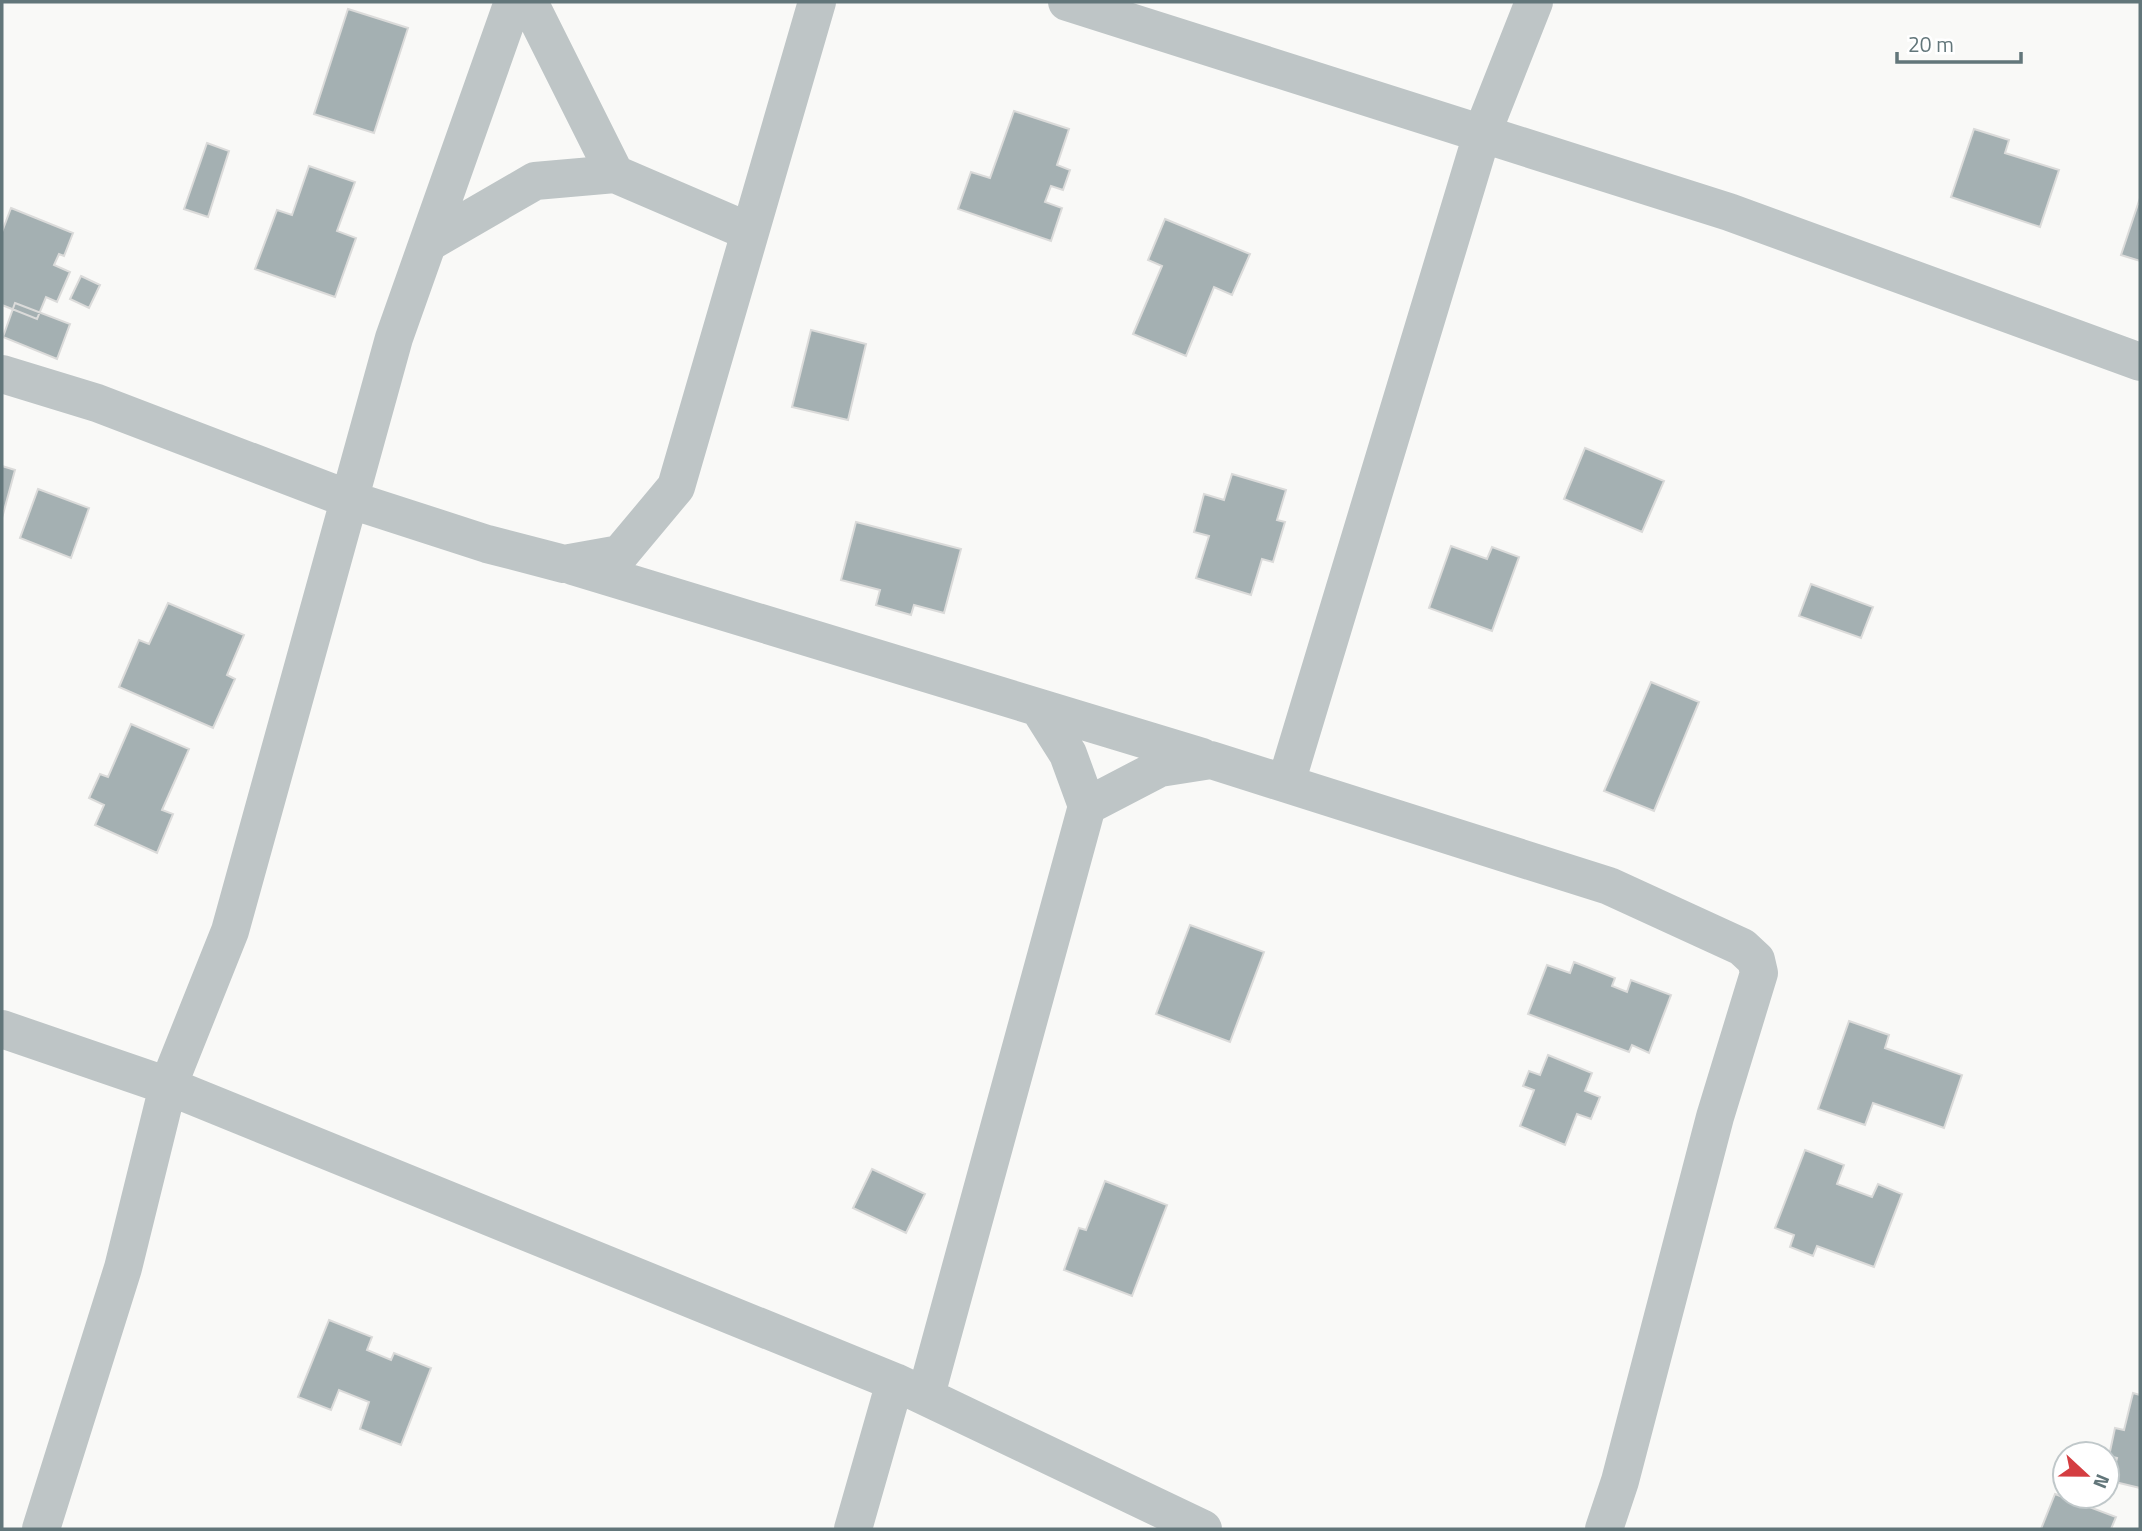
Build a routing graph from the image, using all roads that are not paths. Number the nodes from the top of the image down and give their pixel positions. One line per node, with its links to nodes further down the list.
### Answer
1 (513, 2): 9 (street)
2 (529, 2): 7 (street)
3 (817, 2): 8 (street)
4 (1067, 2): 6 (street)
5 (1534, 2): 6 (street)
6 (1483, 131): 10 (street); 16 (street)
7 (615, 174): 8 (street); 9 (street)
8 (750, 232): 13 (street)
9 (428, 243): 12 (street)
10 (2140, 362)
11 (2, 374): 12 (street)
12 (351, 500): 13 (street); 19 (street)
13 (564, 564): 14 (street)
14 (1039, 708): 15 (street); 17 (street)
15 (1211, 760): 16 (street); 17 (street)
16 (1286, 783): 24 (street)
17 (1087, 806): 20 (street)
18 (2, 1029): 19 (street)
19 (169, 1086): 20 (street); 21 (street)
20 (910, 1388): 22 (street); 23 (street)
21 (41, 1529)
22 (853, 1529)
23 (1203, 1529)
24 (1604, 1529)

